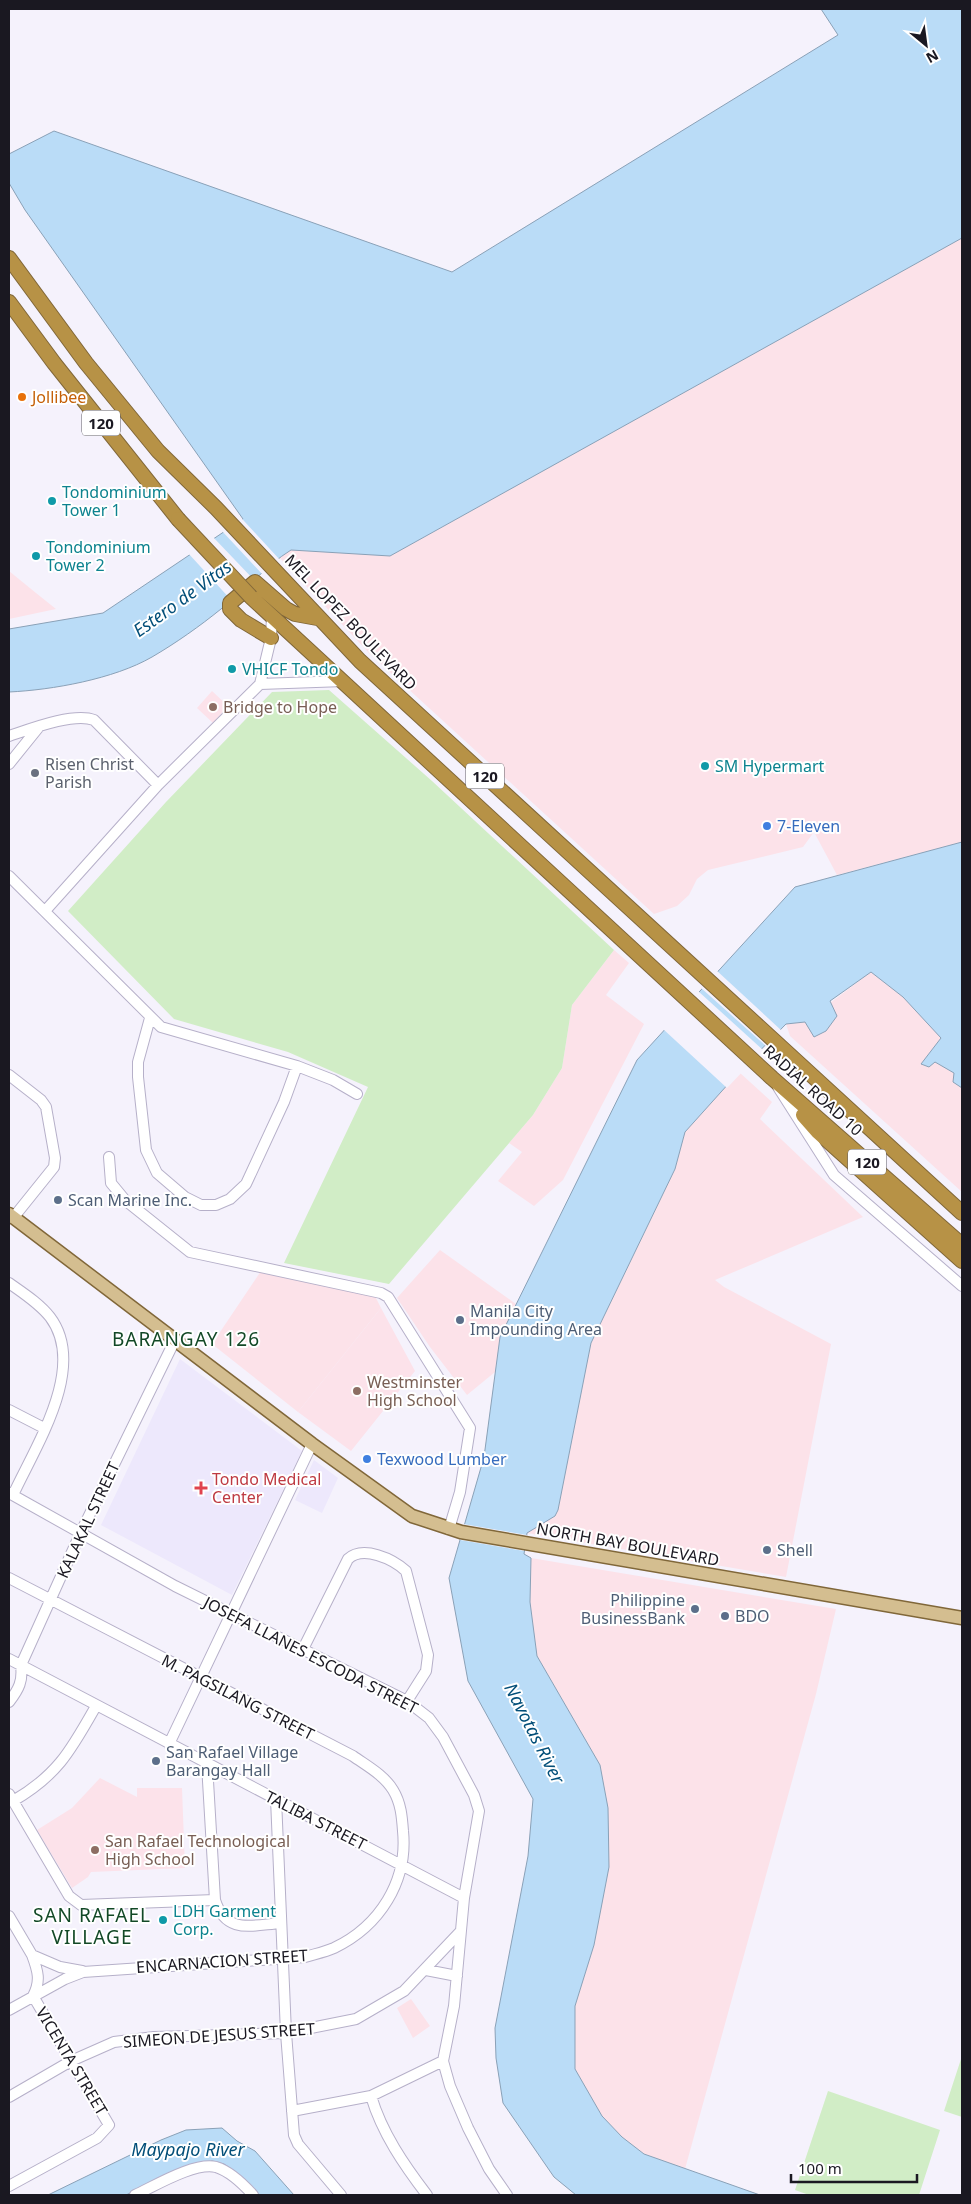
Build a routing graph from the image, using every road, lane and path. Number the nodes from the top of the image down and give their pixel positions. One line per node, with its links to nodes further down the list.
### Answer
1 (9, 258): 4 (highway, MEL LOPEZ BOULEVARD / 120)
2 (9, 302): 3 (highway, 120, bridge)
3 (272, 616): 5 (street); 6 (highway, 120)
4 (317, 618): 5 (highway); 14 (highway, MEL LOPEZ BOULEVARD / 120)
5 (271, 638): 7 (street)
6 (345, 681): 7 (street); 18 (highway, RADIAL ROAD 10 / 120)
7 (260, 684): 11 (street)
8 (39, 727): 9 (street); 10 (street); 11 (street)
9 (9, 736)
10 (9, 764)
11 (158, 785): 13 (street)
12 (9, 876): 13 (street)
13 (45, 911): 15 (street)
14 (705, 976): 21 (highway, RADIAL ROAD 10 / 120)
15 (150, 1018): 16 (street); 16 (street)
16 (297, 1066): 19 (street)
17 (9, 1075): 24 (street)
18 (772, 1078): 25 (highway, RADIAL ROAD 10 / 120); 26 (highway); 28 (street)
19 (358, 1094)
20 (109, 1157): 34 (street)
21 (915, 1168): 22 (highway); 23 (highway, RADIAL ROAD 10 / 120)
22 (962, 1204)
23 (962, 1213)
24 (11, 1216): 29 (main road, NORTH BAY BOULEVARD)
25 (962, 1245)
26 (962, 1261)
27 (9, 1283): 31 (street)
28 (962, 1286)
29 (175, 1340): 32 (main road, NORTH BAY BOULEVARD); 35 (street, KALAKAL STREET)
30 (9, 1410): 31 (street)
31 (44, 1428): 33 (street)
32 (312, 1444): 34 (main road, NORTH BAY BOULEVARD); 38 (street)
33 (11, 1494): 35 (street, JOSEFA LLANES ESCODA STREET)
34 (455, 1530): 39 (main road, NORTH BAY BOULEVARD)
35 (81, 1532): 37 (street, KALAKAL STREET); 38 (street, JOSEFA LLANES ESCODA STREET)
36 (9, 1578): 37 (street, M. PAGSILANG STREET)
37 (50, 1600): 42 (street, KALAKAL STREET); 43 (street, M. PAGSILANG STREET)
38 (232, 1613): 40 (street, JOSEFA LLANES ESCODA STREET); 43 (street)
39 (962, 1618)
40 (303, 1649): 44 (street, JOSEFA LLANES ESCODA STREET); 44 (street)
41 (9, 1659): 42 (street, TALIBA STREET)
42 (21, 1665): 45 (street, KALAKAL STREET); 46 (street, TALIBA STREET)
43 (201, 1678): 47 (street); 51 (street, M. PAGSILANG STREET)
44 (407, 1701): 52 (street, JOSEFA LLANES ESCODA STREET)
45 (9, 1702)
46 (96, 1706): 47 (street, TALIBA STREET); 49 (street)
47 (169, 1744): 48 (street, TALIBA STREET)
48 (207, 1764): 50 (street, TALIBA STREET); 53 (street)
49 (11, 1798): 53 (street)
50 (276, 1799): 51 (street, TALIBA STREET); 55 (street)
51 (403, 1865): 52 (street, TALIBA STREET); 58 (street, ENCARNACION STREET)
52 (464, 1898): 56 (street, JOSEFA LLANES ESCODA STREET)
53 (216, 1900): 55 (street)
54 (9, 1916): 57 (street)
55 (281, 1923): 58 (street)
56 (460, 1932): 59 (street, SIMEON DE JESUS STREET); 61 (street, JOSEFA LLANES ESCODA STREET)
57 (32, 1956): 60 (street); 62 (street)
58 (283, 1959): 60 (street, ENCARNACION STREET); 64 (street)
59 (426, 1970): 61 (street); 64 (street, SIMEON DE JESUS STREET)
60 (83, 1972): 62 (street, ENCARNACION STREET)
61 (457, 1976): 65 (street, JOSEFA LLANES ESCODA STREET)
62 (33, 1996): 63 (street, ENCARNACION STREET); 66 (street, VICENTA STREET)
63 (9, 2010)
64 (286, 2033): 66 (street, SIMEON DE JESUS STREET); 69 (street)
65 (442, 2060): 67 (street); 75 (street, JOSEFA LLANES ESCODA STREET)
66 (71, 2061): 68 (street, SIMEON DE JESUS STREET); 70 (street, VICENTA STREET)
67 (371, 2096): 69 (street); 74 (street)
68 (9, 2097)
69 (292, 2111): 73 (street)
70 (9, 2186)
71 (134, 2195): 72 (street)
72 (254, 2195)
73 (341, 2195)
74 (427, 2195)
75 (507, 2195)

